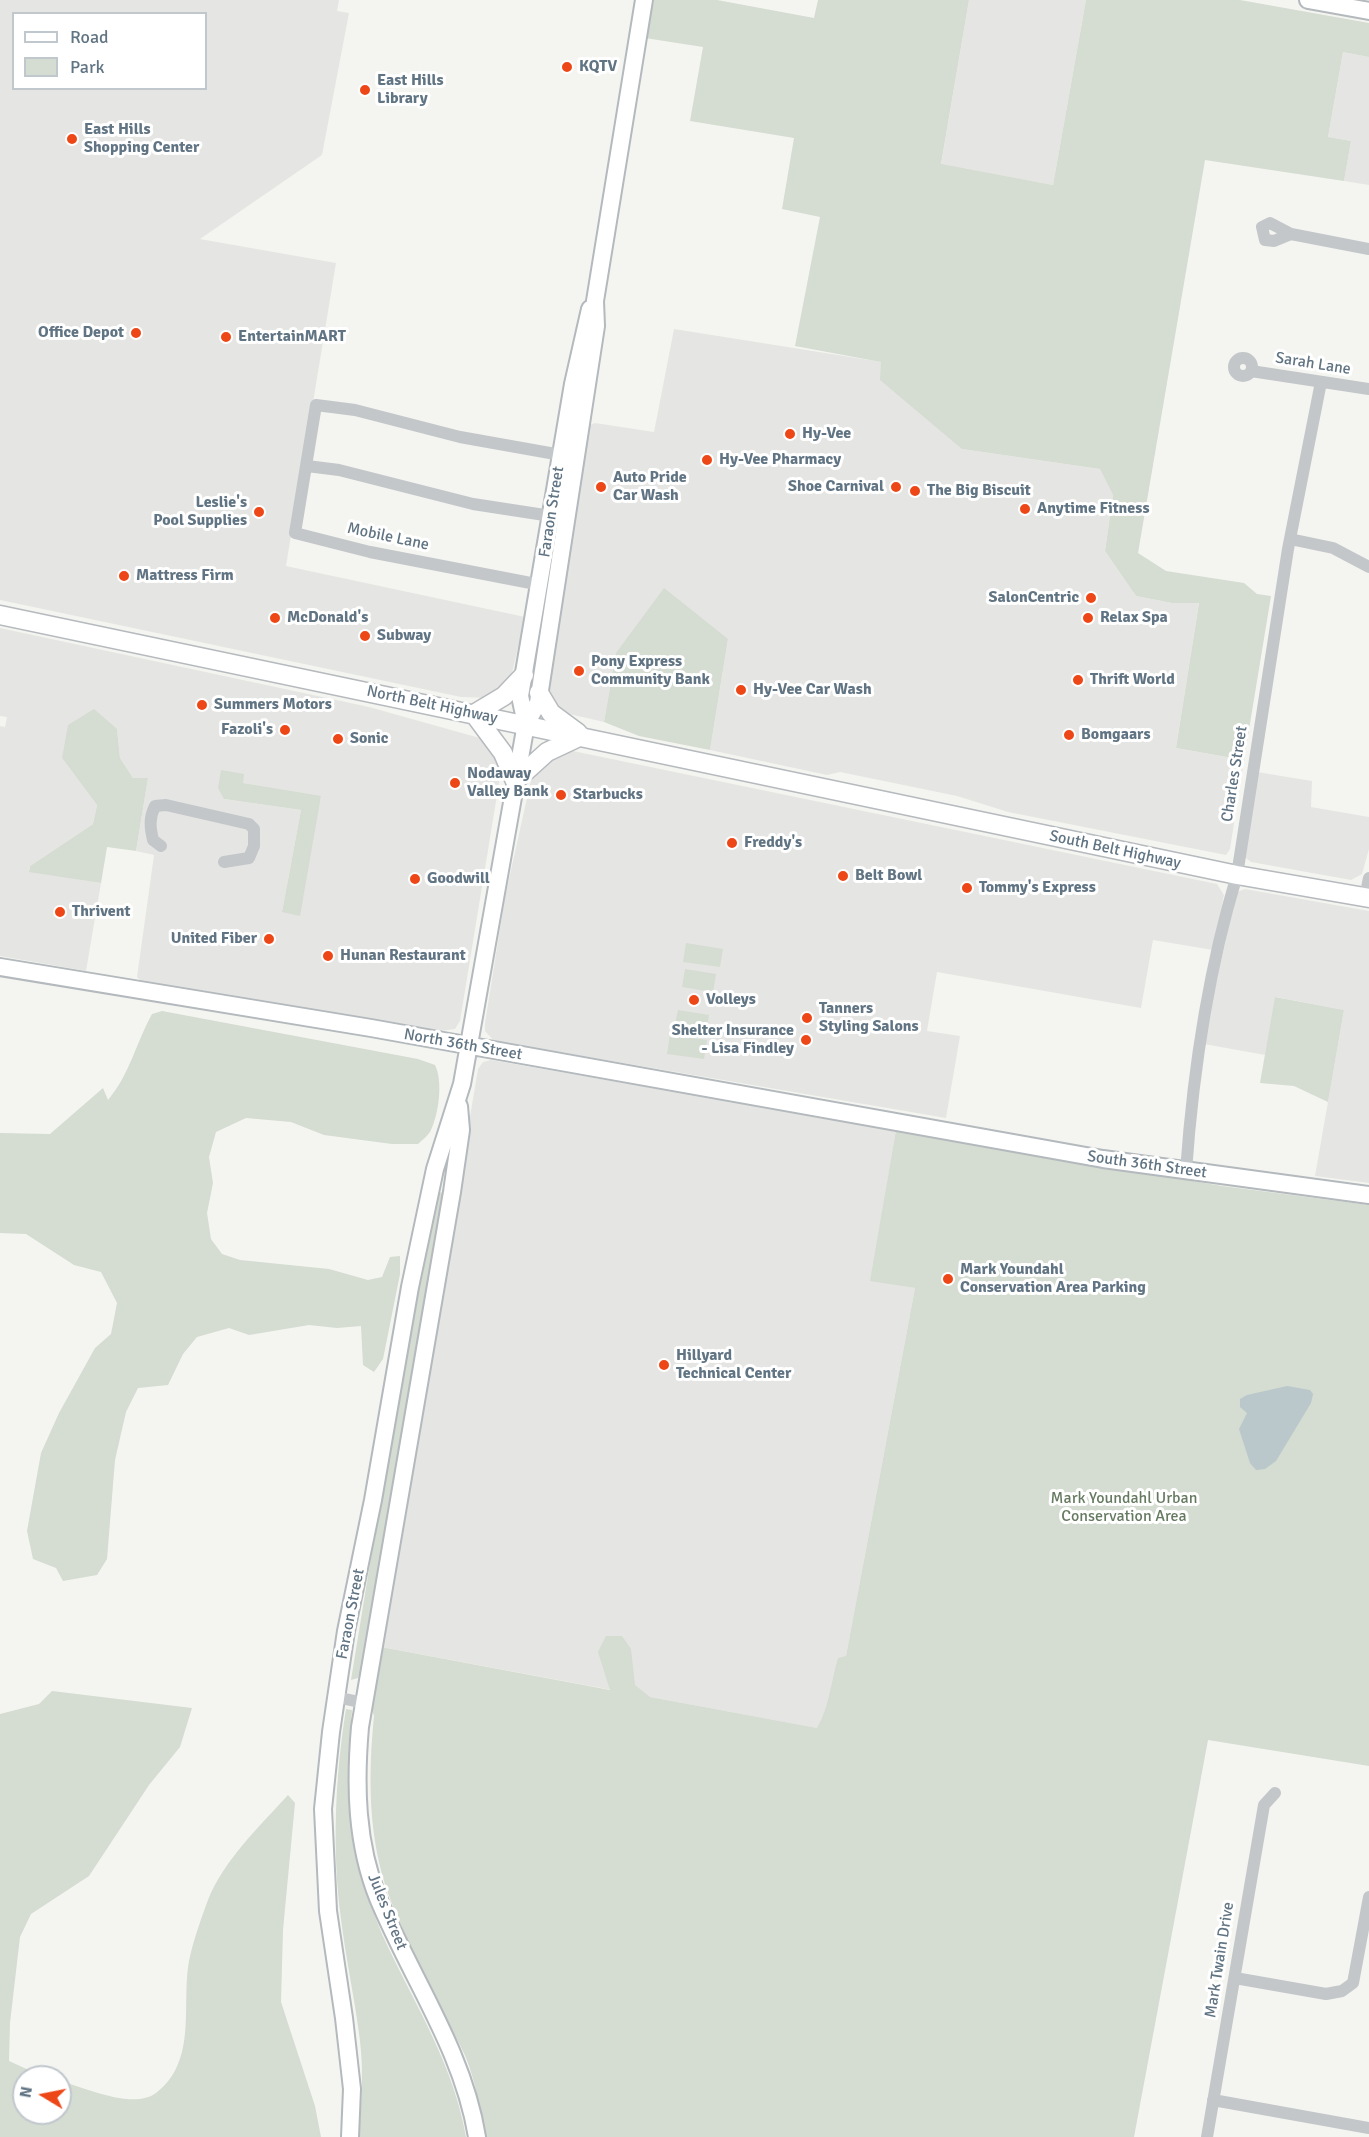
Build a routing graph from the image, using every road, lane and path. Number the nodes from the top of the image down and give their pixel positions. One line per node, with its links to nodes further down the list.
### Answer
1 (644, 0): 6 (main road, Faraon Street)
2 (1308, 0): 3 (main road)
3 (1369, 11)
4 (1291, 234): 5 (street)
5 (1369, 249)
6 (595, 301): 10 (main road, Faraon Street); 18 (main road, Faraon Street)
7 (1251, 371): 8 (street, Sarah Lane)
8 (1321, 382): 9 (street, Sarah Lane); 13 (street, Charles Street)
9 (1369, 389)
10 (561, 455): 11 (street, Mobile Lane); 12 (main road, Faraon Street)
11 (308, 466): 12 (street); 15 (street, Mobile Lane)
12 (552, 516): 15 (main road, Faraon Street)
13 (1290, 539): 14 (street); 26 (street, Charles Street)
14 (1369, 567)
15 (541, 585): 17 (main road, Faraon Street)
16 (0, 615): 19 (main road, North Belt Highway)
17 (524, 675): 19 (main road); 20 (main road, Faraon Street)
18 (539, 693): 20 (main road, Faraon Street); 21 (main road)
19 (474, 714): 20 (main road, North Belt Highway); 22 (main road)
20 (526, 724): 21 (main road, North Belt Highway); 22 (main road, Faraon Street)
21 (581, 736): 22 (main road); 23 (main road, North Belt Highway)
22 (515, 781): 30 (main road, Faraon Street)
23 (863, 797): 26 (main road, South Belt Highway)
24 (161, 846): 25 (street)
25 (224, 862)
26 (1237, 875): 28 (main road, South Belt Highway); 33 (street, Charles Street)
27 (1369, 878): 28 (street)
28 (1367, 897)
29 (0, 967): 30 (main road, North 36th Street)
30 (468, 1046): 31 (main road, Faraon Street); 32 (main road, North 36th Street)
31 (458, 1099): 35 (main road, Faraon Street); 36 (main road, Faraon Street)
32 (926, 1127): 33 (main road, South 36th Street)
33 (1186, 1171): 34 (main road, South 36th Street)
34 (1369, 1195)
35 (336, 1697): 36 (street); 42 (main road, Faraon Street)
36 (364, 1703): 43 (main road, Jules Street)
37 (1275, 1793): 39 (street, Mark Twain Drive)
38 (1369, 1897): 39 (street)
39 (1235, 1978): 40 (street, Mark Twain Drive)
40 (1213, 2100): 41 (street); 44 (street, Mark Twain Drive)
41 (1369, 2128)
42 (350, 2137)
43 (477, 2137)
44 (1207, 2137)

